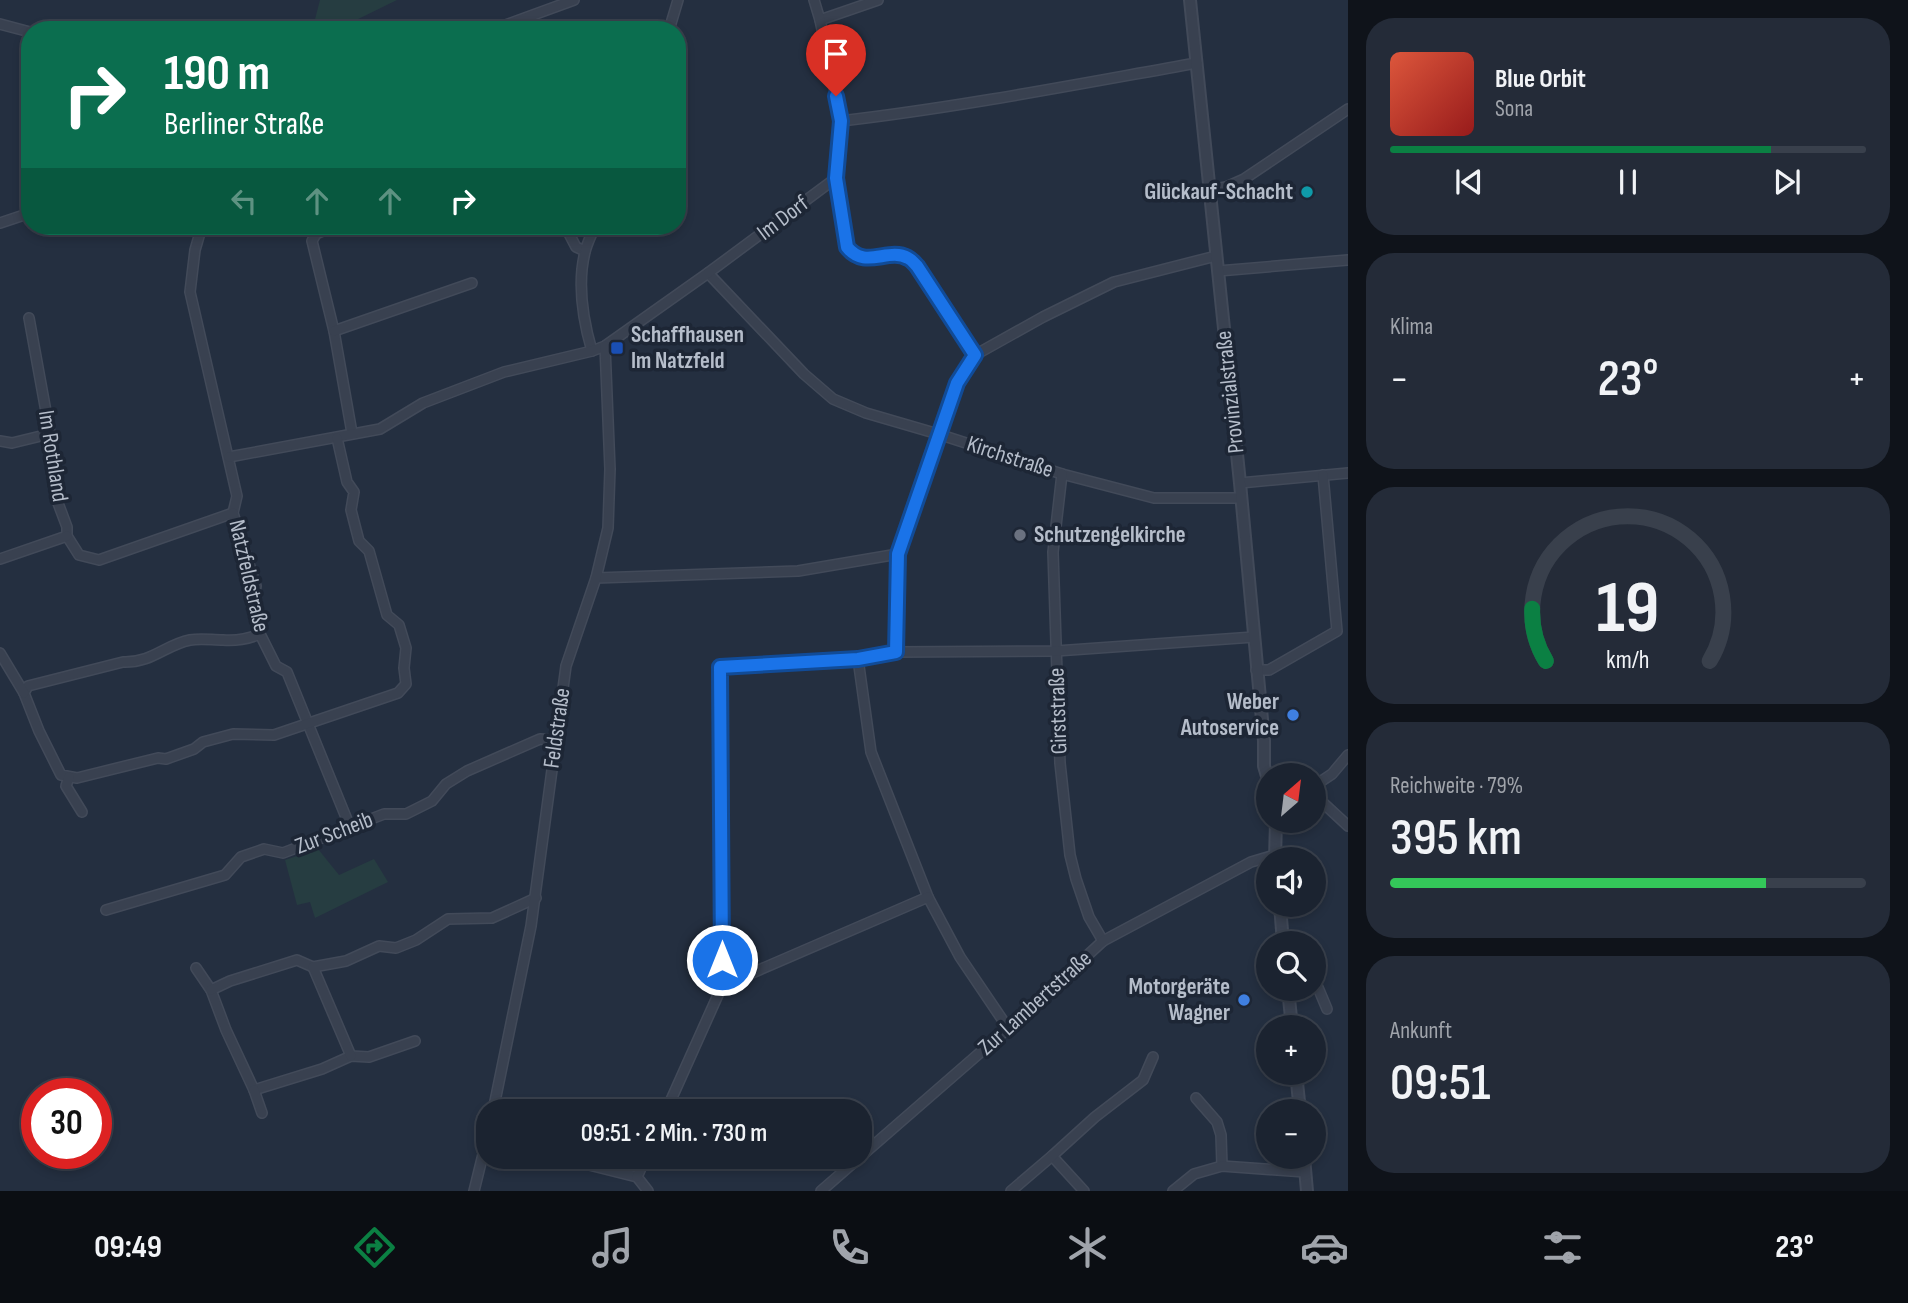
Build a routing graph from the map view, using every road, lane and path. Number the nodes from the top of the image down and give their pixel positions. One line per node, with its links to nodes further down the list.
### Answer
1 (574, 0): 7 (street)
2 (678, 0): 8 (street)
3 (814, 0): 6 (street)
4 (878, 0): 6 (street)
5 (1190, 0): 11 (street, Provinzialstraße)
6 (820, 20): 13 (street)
7 (522, 21)
8 (672, 21)
9 (0, 24): 10 (street)
10 (21, 30)
11 (1197, 63): 13 (street); 15 (street, Provinzialstraße)
12 (1348, 109): 15 (street)
13 (841, 121): 14 (street)
14 (836, 178): 26 (street, Im Dorf); 32 (street)
15 (1209, 190): 23 (street, Provinzialstraße)
16 (21, 216): 17 (street)
17 (0, 223)
18 (199, 235): 38 (street, Natzfeldstraße)
19 (316, 235): 29 (street)
20 (570, 235): 22 (street)
21 (591, 235): 22 (street)
22 (585, 251): 31 (street)
23 (1216, 256): 25 (street, Provinzialstraße); 32 (street)
24 (1348, 260): 25 (street)
25 (1218, 271): 42 (street, Provinzialstraße)
26 (708, 273): 30 (street, Im Dorf); 35 (street, Kirchstraße)
27 (472, 283): 29 (street)
28 (30, 318): 34 (street, Im Rothland)
29 (334, 331): 33 (street)
30 (605, 346): 31 (street, Im Dorf); 48 (street, Feldstraße)
31 (592, 351): 33 (street, Im Dorf)
32 (975, 355): 35 (street)
33 (352, 433): 36 (street, Im Dorf)
34 (49, 434): 37 (street); 45 (street, Im Rothland)
35 (938, 434): 40 (street, Kirchstraße); 46 (street)
36 (337, 438): 38 (street, Im Dorf); 57 (street)
37 (0, 442)
38 (229, 457): 44 (street, Natzfeldstraße)
39 (1348, 473): 41 (street)
40 (1062, 474): 43 (street, Kirchstraße); 51 (street, Girststraße)
41 (1323, 475): 42 (street); 55 (street)
42 (1240, 483): 43 (street, Provinzialstraße)
43 (1241, 498): 50 (street, Provinzialstraße)
44 (233, 513): 45 (street); 49 (street, Natzfeldstraße)
45 (67, 536): 47 (street)
46 (898, 554): 48 (street); 52 (street)
47 (0, 559)
48 (596, 578): 58 (street, Feldstraße)
49 (260, 635): 56 (street); 57 (street, Natzfeldstraße)
50 (1254, 637): 51 (street); 55 (street, Provinzialstraße)
51 (1056, 651): 52 (street); 71 (street, Girststraße)
52 (896, 652): 54 (street)
53 (0, 653): 56 (street)
54 (858, 659): 68 (street); 74 (street)
55 (1256, 670): 60 (street, Provinzialstraße)
56 (24, 693): 61 (street)
57 (308, 725): 61 (street); 66 (street, Natzfeldstraße)
58 (555, 740): 66 (street, Zur Scheib); 69 (street, Feldstraße)
59 (1348, 755): 62 (street)
60 (1264, 763)
61 (69, 777): 64 (street)
62 (1326, 779)
63 (1326, 806): 65 (street)
64 (82, 812)
65 (1348, 826)
66 (350, 827): 70 (street, Zur Scheib)
67 (1256, 861): 71 (street, Zur Lambertstraße)
68 (928, 897): 74 (street); 78 (street)
69 (536, 898): 72 (street); 84 (street, Feldstraße)
70 (106, 910)
71 (1103, 941): 78 (street, Zur Lambertstraße)
72 (313, 967): 75 (street); 80 (street)
73 (196, 968): 75 (street)
74 (722, 986): 85 (street)
75 (211, 990): 82 (street)
76 (1324, 1001): 77 (street)
77 (1327, 1009)
78 (1008, 1028): 97 (street, Zur Lambertstraße)
79 (415, 1041): 80 (street)
80 (351, 1056): 82 (street)
81 (1153, 1056): 87 (street)
82 (254, 1090): 86 (street)
83 (1196, 1098): 88 (street)
84 (495, 1099)
85 (671, 1099)
86 (262, 1113)
87 (1052, 1156): 98 (street); 99 (street)
88 (1222, 1166): 93 (street); 100 (street)
89 (480, 1169): 95 (street)
90 (605, 1169): 94 (street)
91 (641, 1169): 94 (street)
92 (1306, 1169): 93 (street)
93 (1306, 1172): 101 (street)
94 (637, 1177): 96 (street)
95 (474, 1191)
96 (648, 1191)
97 (821, 1191)
98 (1010, 1191)
99 (1084, 1191)
100 (1172, 1191)
101 (1307, 1191)

